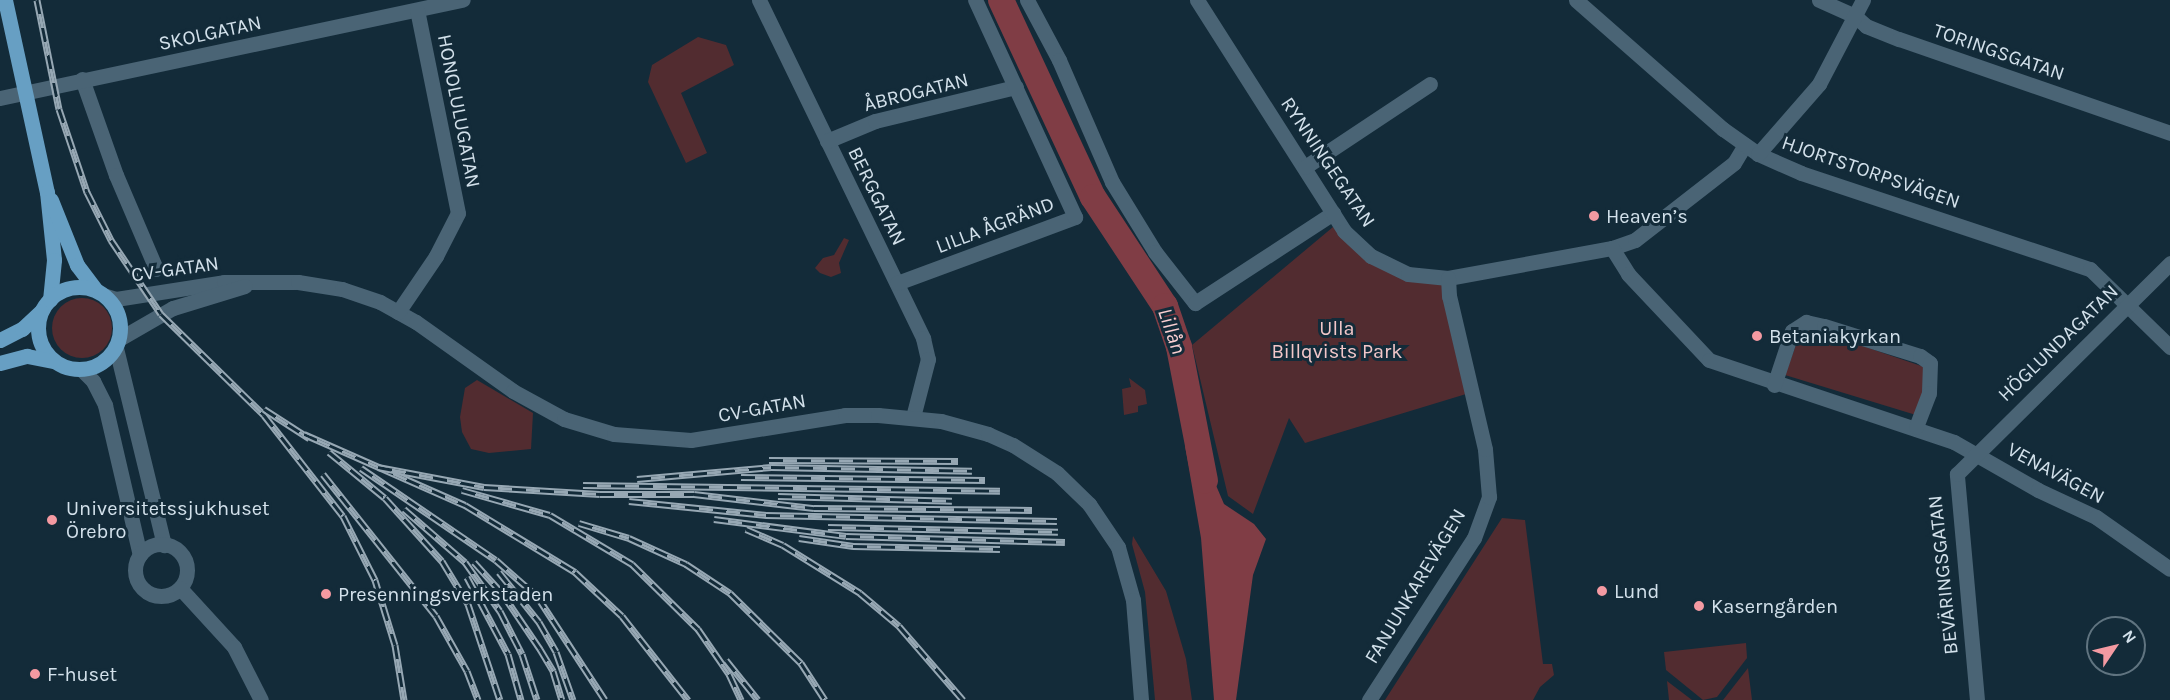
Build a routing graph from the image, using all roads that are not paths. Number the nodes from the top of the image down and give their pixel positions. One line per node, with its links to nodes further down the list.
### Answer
1 (5, 0): 15 (main road)
2 (759, 0): 18 (street, BERGGATAN)
3 (975, 0): 14 (street)
4 (1028, 0): 23 (street)
5 (1197, 0): 21 (street, RYNNINGEGATAN)
6 (1576, 0): 19 (street, HJORTSTORPSVÄGEN)
7 (1819, 0): 11 (street, TORINGSGATAN)
8 (1863, 0): 11 (street)
9 (455, 1): 10 (street, SKOLGATAN)
10 (417, 10): 12 (street, SKOLGATAN); 33 (street, HONOLULUGATAN)
11 (1855, 16): 17 (street, TORINGSGATAN); 20 (street)
12 (82, 79): 15 (street, SKOLGATAN); 26 (street)
13 (1430, 84): 21 (street)
14 (1016, 87): 18 (street, ÅBROGATAN); 29 (street, LILLA ÅGRÄND)
15 (27, 91): 16 (street, SKOLGATAN); 22 (main road)
16 (0, 98)
17 (2170, 133)
18 (827, 141): 29 (street, BERGGATAN)
19 (1745, 145): 20 (street, HJORTSTORPSVÄGEN); 24 (street, RYNNINGEGATAN)
20 (1758, 154): 31 (street, HJORTSTORPSVÄGEN)
21 (1305, 167): 23 (street, RYNNINGEGATAN)
22 (47, 192): 30 (main road); 32 (main road)
23 (1333, 213): 27 (street, RYNNINGEGATAN)
24 (1612, 248): 27 (street, RYNNINGEGATAN); 40 (street, VENAVÄGEN)
25 (2170, 263): 31 (street, HÖGLUNDAGATAN)
26 (156, 269)
27 (1448, 278): 50 (street, FANJUNKAREVÄGEN)
28 (250, 283): 30 (street, CV-GATAN); 33 (street, CV-GATAN); 35 (street, CV-GATAN)
29 (897, 283): 41 (street, BERGGATAN)
30 (101, 293): 32 (main road); 35 (main road)
31 (2127, 305): 36 (street, HJORTSTORPSVÄGEN); 43 (street, HÖGLUNDAGATAN)
32 (45, 306): 34 (main road); 37 (main road)
33 (398, 312): 41 (street, CV-GATAN)
34 (0, 340)
35 (118, 344): 39 (main road); 44 (street)
36 (2170, 347)
37 (53, 361): 38 (main road); 39 (main road)
38 (0, 363)
39 (82, 370): 45 (street)
40 (1774, 385): 42 (street, VENAVÄGEN); 42 (street)
41 (913, 417): 49 (street, CV-GATAN)
42 (1916, 427): 43 (street, VENAVÄGEN)
43 (1976, 453): 46 (street, VENAVÄGEN); 51 (street, BEVÄRINGSGATAN)
44 (164, 544): 45 (street); 47 (street)
45 (140, 555): 47 (street)
46 (2170, 569)
47 (180, 588): 48 (street)
48 (261, 700)
49 (1140, 700)
50 (1369, 700)
51 (1977, 700)

